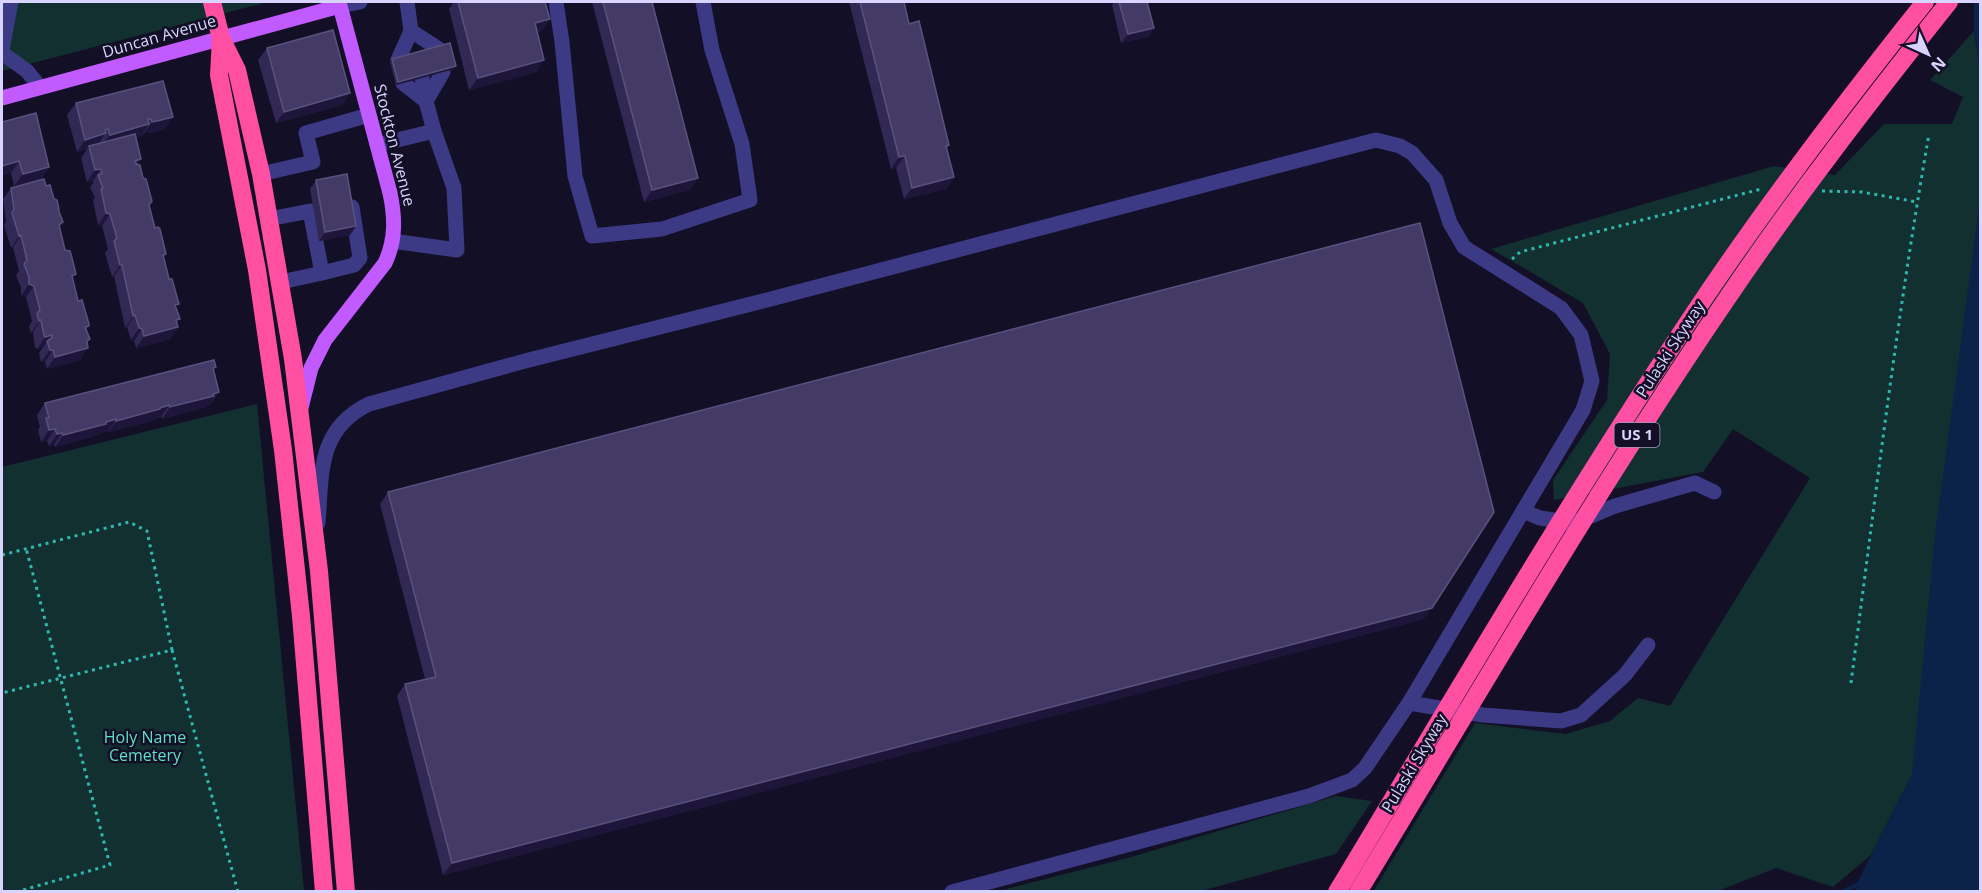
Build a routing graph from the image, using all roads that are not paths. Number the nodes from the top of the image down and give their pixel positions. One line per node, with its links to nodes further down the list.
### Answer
1 (11, 2): 12 (street)
2 (212, 2): 11 (highway)
3 (360, 2): 9 (street, Duncan Avenue)
4 (407, 2): 10 (street)
5 (556, 2): 6 (street)
6 (703, 2)
7 (1925, 2): 41 (highway, Pulaski Skyway / US 1, bridge)
8 (1949, 2): 42 (highway, Pulaski Skyway / US 1, bridge)
9 (340, 6): 11 (main road, Duncan Avenue); 23 (main road, Stockton Avenue)
10 (411, 31): 13 (street); 15 (street); 16 (street)
11 (221, 38): 20 (main road, Duncan Avenue); 26 (highway); 38 (highway)
12 (2, 49)
13 (439, 49)
14 (2, 53): 20 (street)
15 (416, 55)
16 (398, 60)
17 (443, 72): 22 (street)
18 (422, 78): 22 (street)
19 (403, 83): 22 (street)
20 (40, 87): 21 (main road, Duncan Avenue)
21 (2, 98)
22 (426, 101): 24 (street)
23 (369, 115): 25 (main road, Stockton Avenue); 26 (street)
24 (434, 131): 25 (street); 29 (street)
25 (377, 145): 29 (main road, Stockton Avenue)
26 (261, 174): 28 (highway)
27 (349, 187): 30 (street)
28 (269, 219): 30 (street); 31 (highway)
29 (392, 241): 32 (main road, Stockton Avenue)
30 (322, 273): 31 (street)
31 (281, 282): 32 (highway)
32 (300, 412): 35 (highway)
33 (1714, 492): 34 (street)
34 (1523, 512): 35 (street); 37 (street)
35 (316, 543): 39 (highway)
36 (1648, 645): 37 (street)
37 (1409, 703): 40 (street)
38 (324, 891)
39 (346, 891)
40 (952, 891)
41 (1336, 891)
42 (1358, 891)

